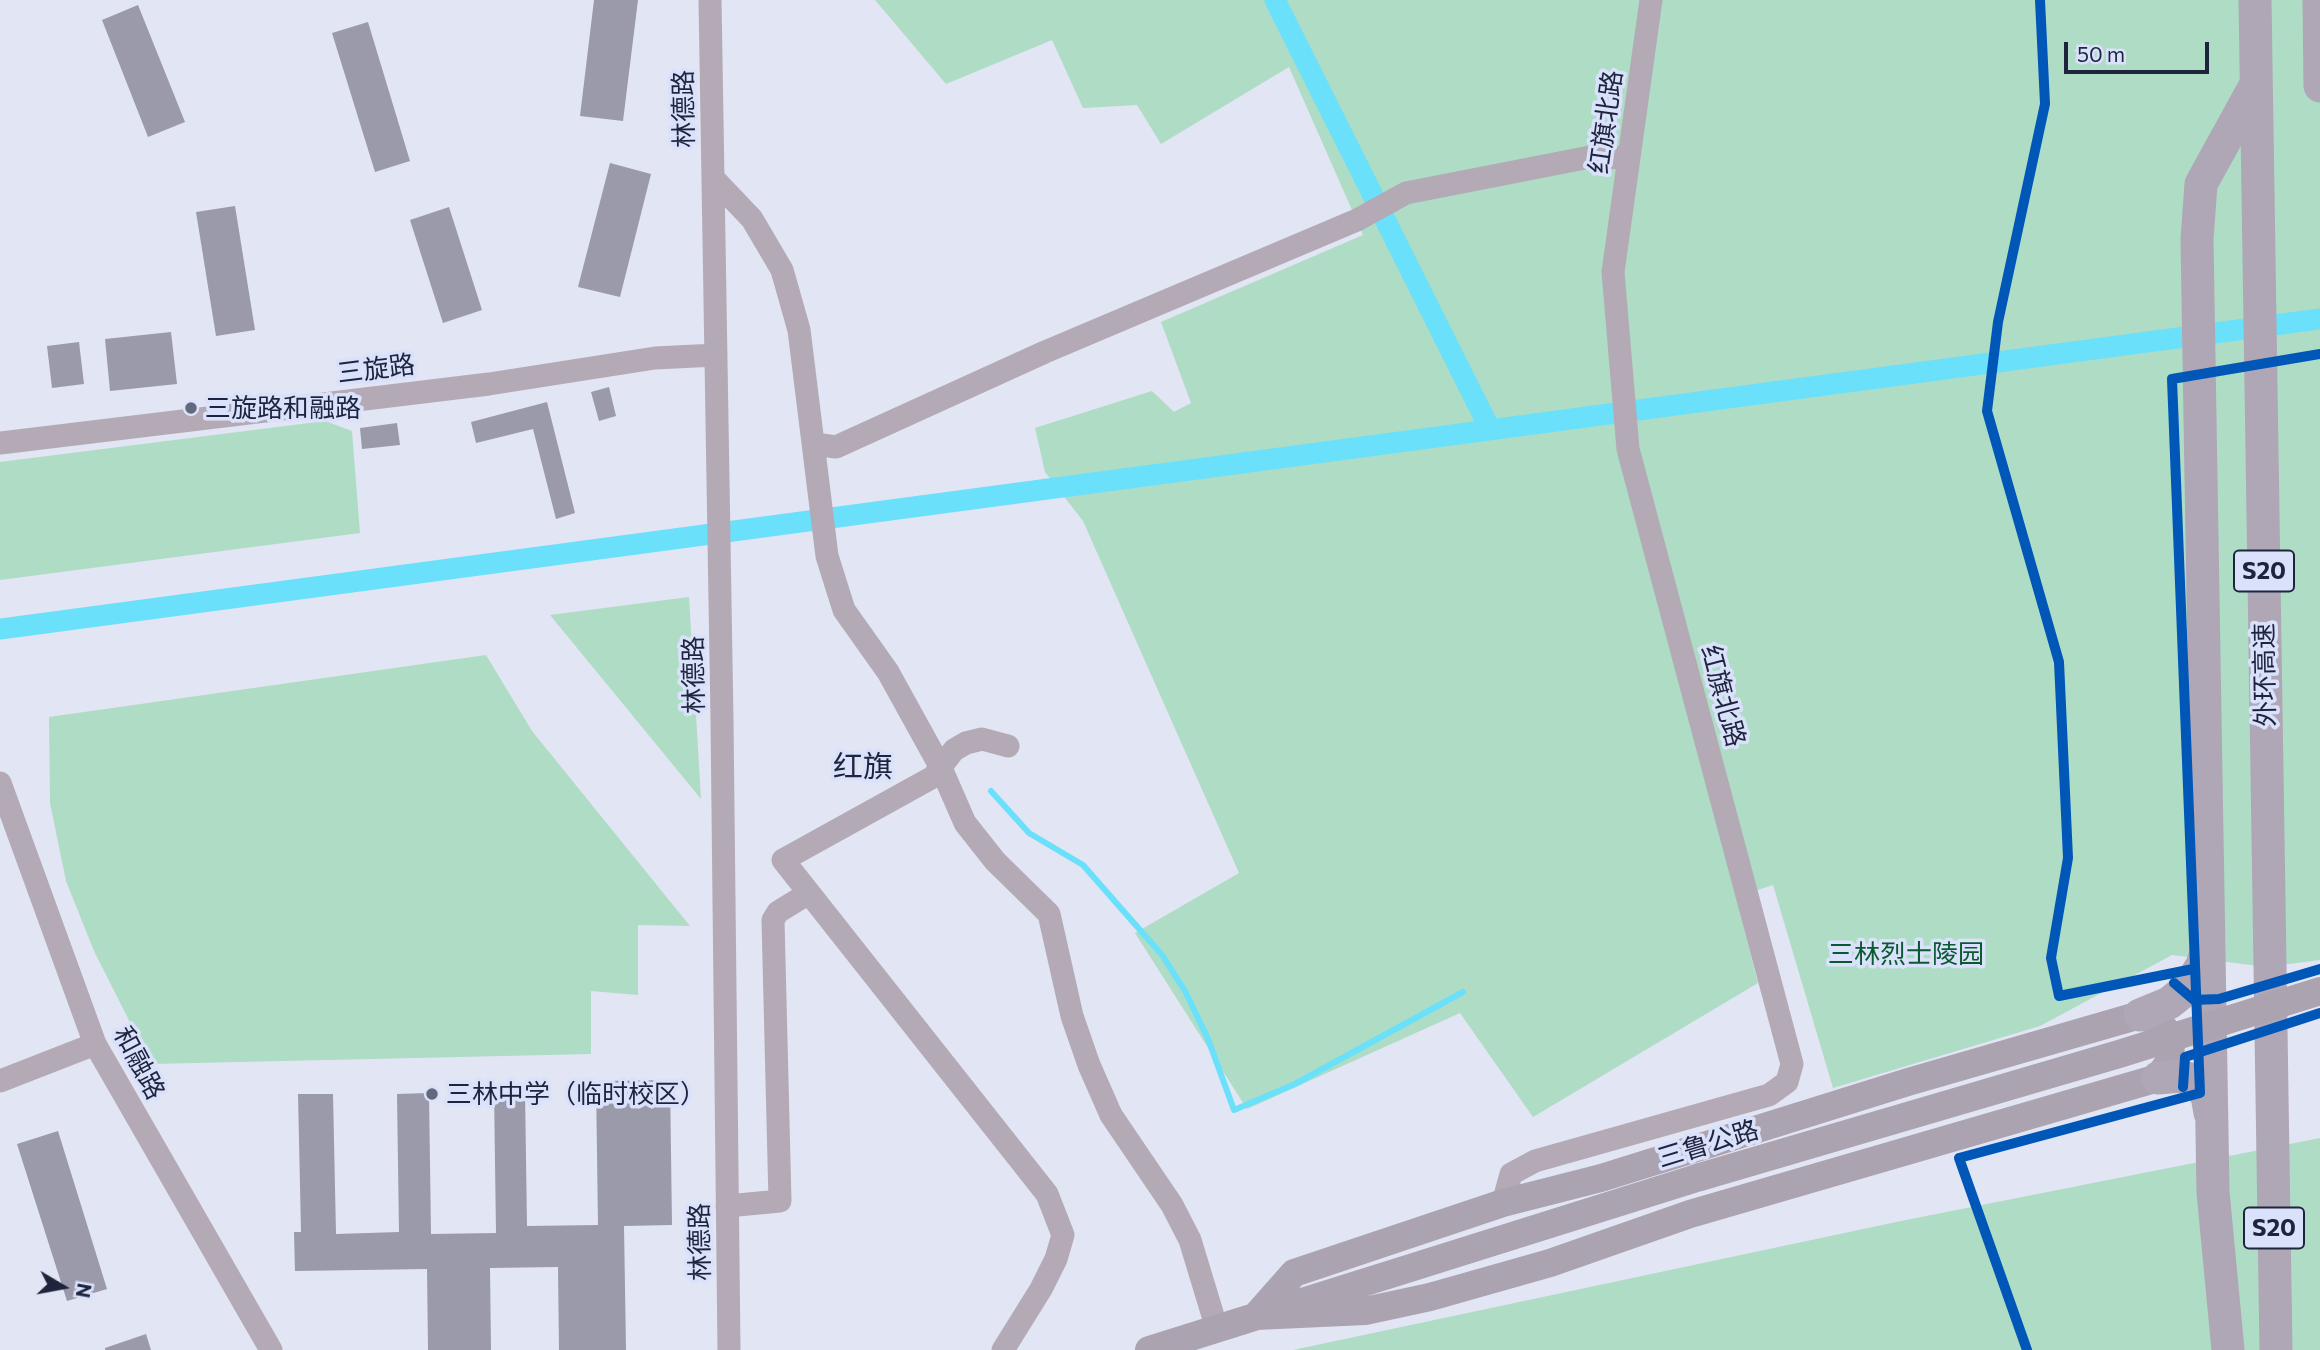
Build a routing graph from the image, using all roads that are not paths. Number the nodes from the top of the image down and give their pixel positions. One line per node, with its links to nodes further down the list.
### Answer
1 (710, 0): 8 (street, 林德路)
2 (1651, 0): 7 (street, 红旗北路)
3 (2255, 0): 5 (highway, 外环高速 / S20)
4 (2319, 0): 6 (highway)
5 (2256, 84): 16 (highway); 32 (highway, 外环高速 / S20)
6 (2320, 86)
7 (1629, 158): 11 (street); 23 (street, 红旗北路)
8 (713, 178): 9 (street, 林德路); 11 (street)
9 (716, 355): 10 (street, 三旋路); 24 (street, 林德路)
10 (0, 443)
11 (815, 444): 13 (street)
12 (1008, 746): 13 (street)
13 (941, 768): 15 (street); 26 (street)
14 (0, 783): 19 (street, 和融路)
15 (809, 893): 24 (street); 29 (street)
16 (2210, 939): 18 (highway); 22 (highway)
17 (2320, 992): 25 (main road, 三鲁公路, bridge)
18 (2140, 1015): 20 (main road); 23 (main road, 三鲁公路)
19 (95, 1044): 21 (street); 27 (street, 和融路)
20 (2158, 1078): 22 (highway); 25 (main road, 三鲁公路)
21 (0, 1081)
22 (2213, 1125): 31 (highway)
23 (1503, 1203): 25 (main road, 三鲁公路)
24 (727, 1206): 28 (street, 林德路)
25 (1256, 1316): 26 (main road, 三鲁公路)
26 (1217, 1329): 30 (main road, 三鲁公路)
27 (271, 1350)
28 (729, 1350)
29 (1003, 1350)
30 (1149, 1350)
31 (2228, 1350)
32 (2276, 1350)

